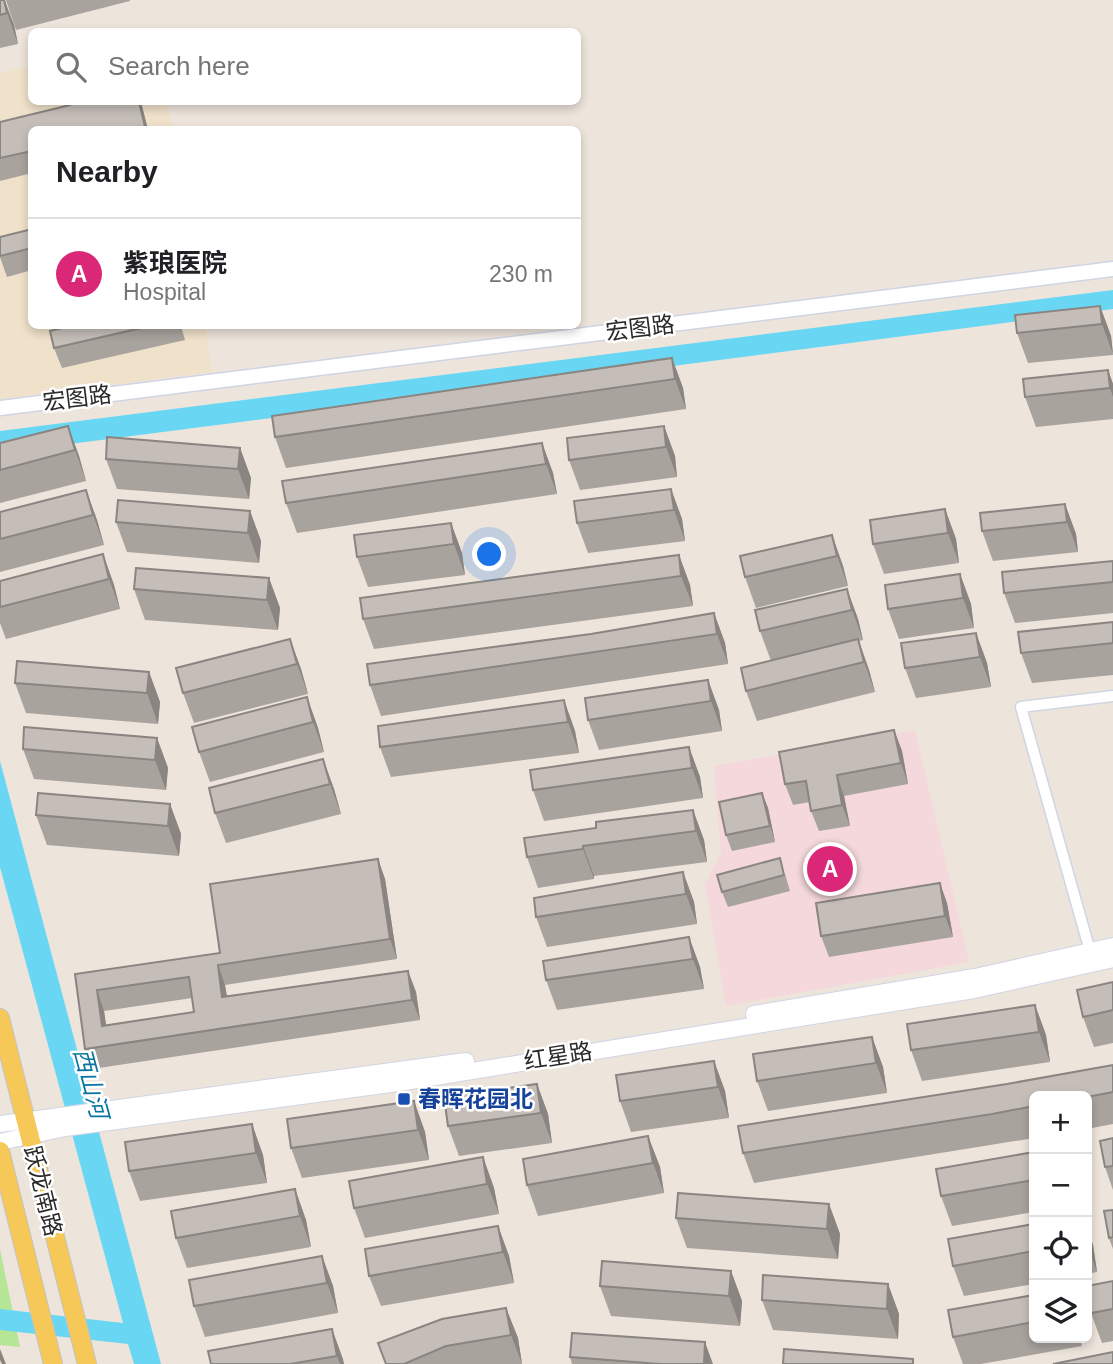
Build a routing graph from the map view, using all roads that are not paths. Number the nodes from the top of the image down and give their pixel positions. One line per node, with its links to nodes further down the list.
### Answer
1 (1113, 269): 2 (street, 宏图路)
2 (0, 408)
3 (1113, 696): 5 (street)
4 (1113, 946): 5 (main road, 红星路)
5 (1090, 951): 8 (main road, 红星路)
6 (1113, 959): 8 (main road, 红星路)
7 (0, 1018): 10 (main road, 跃龙南路)
8 (100, 1117): 10 (main road, 红星路)
9 (0, 1124): 10 (main road, 红星路)
10 (27, 1127): 11 (main road, 红星路); 14 (main road, 跃龙南路)
11 (0, 1142)
12 (0, 1151): 13 (main road, 跃龙南路)
13 (51, 1356)
14 (85, 1358)

